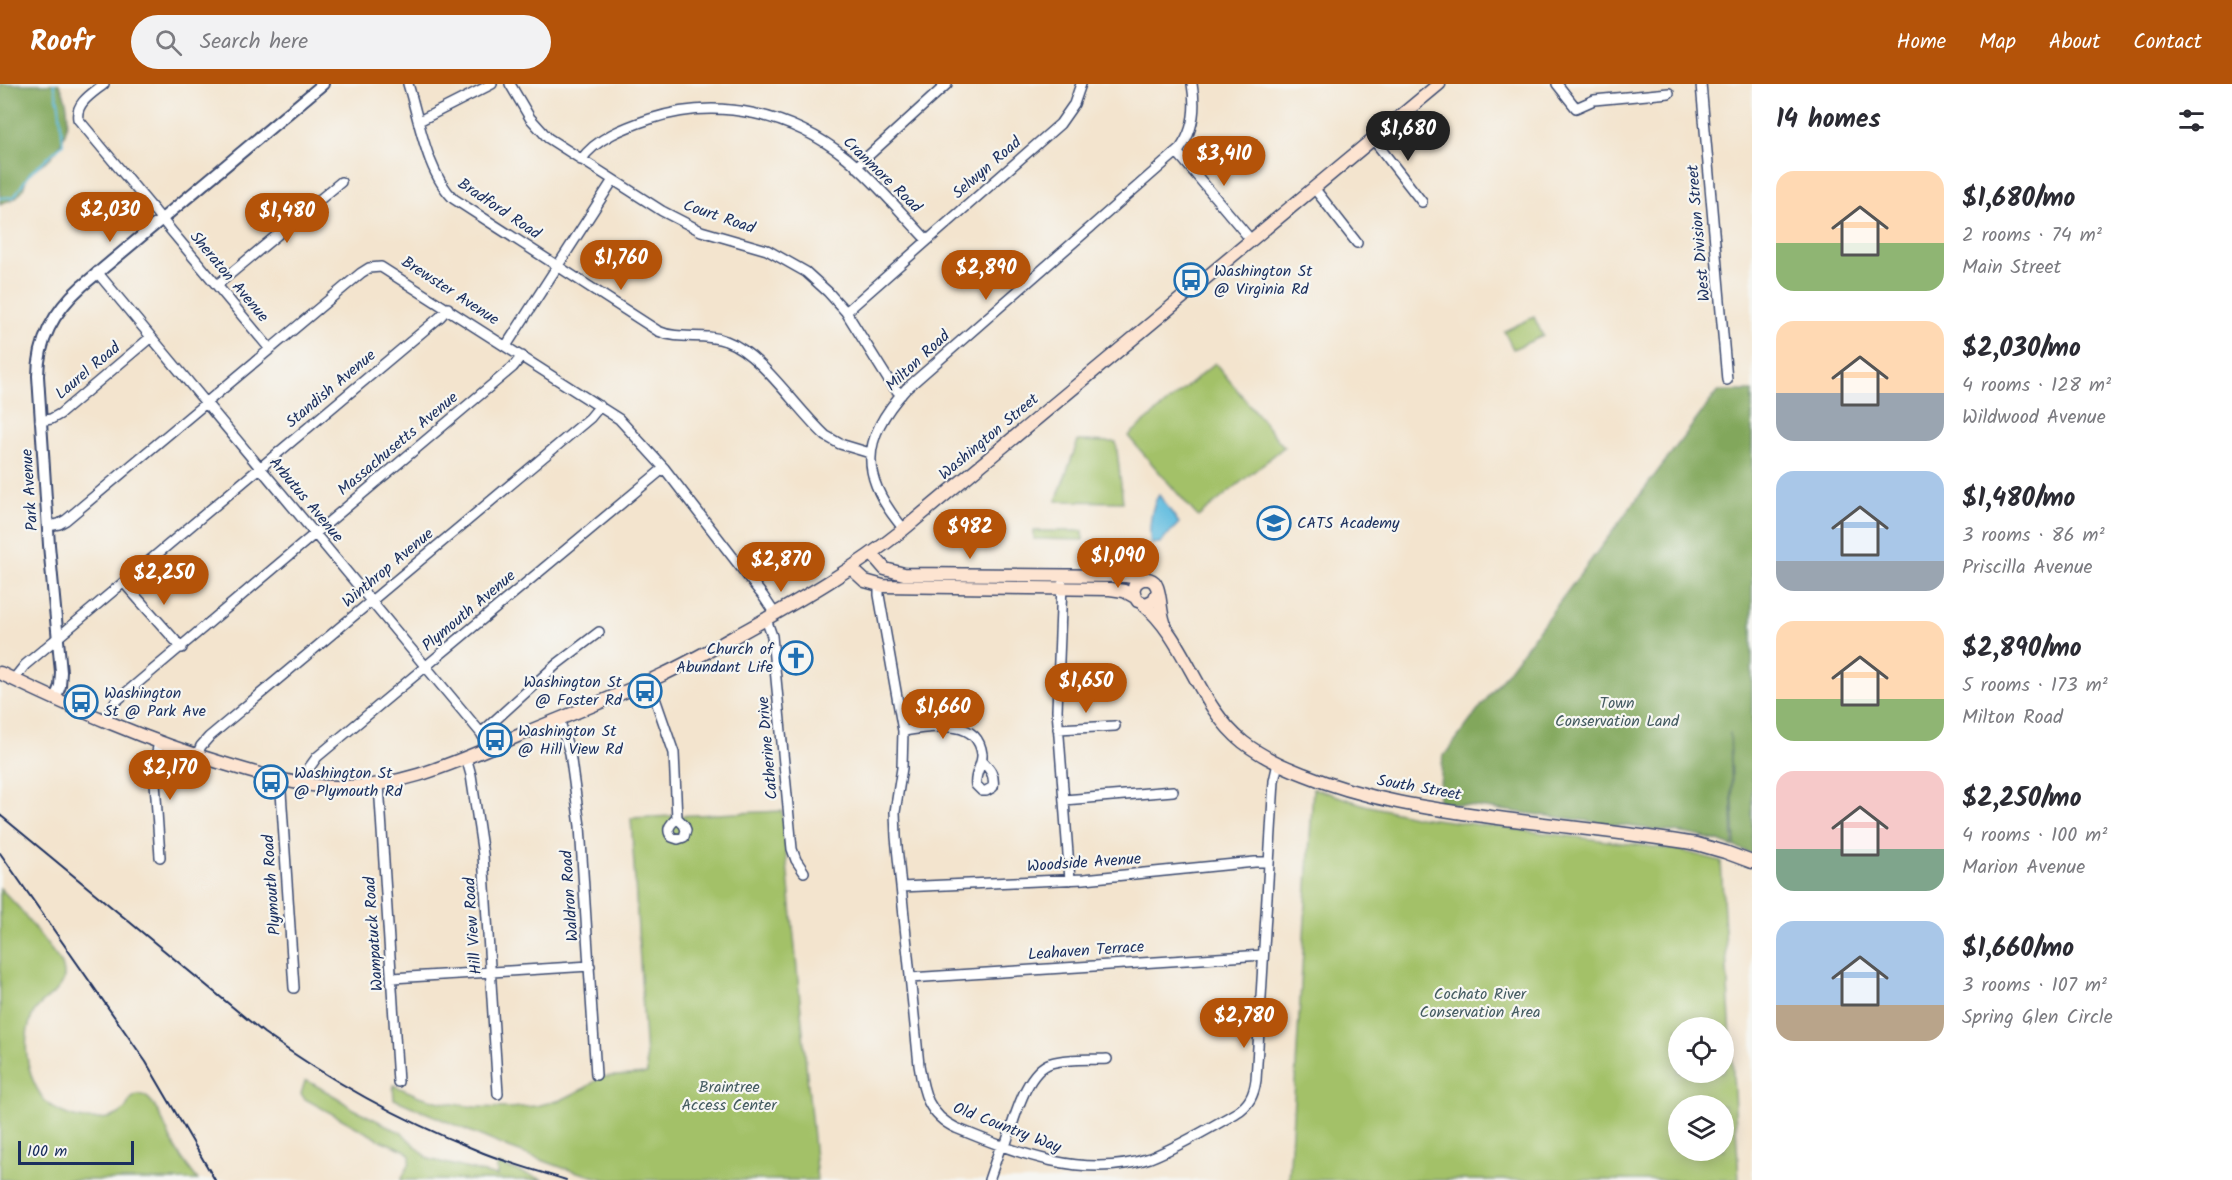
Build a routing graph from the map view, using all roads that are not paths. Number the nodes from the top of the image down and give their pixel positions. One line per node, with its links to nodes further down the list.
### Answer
1 (104, 84): 22 (street, Sheraton Avenue)
2 (323, 84): 22 (street, Park Avenue)
3 (408, 84): 13 (street, Bradford Road)
4 (492, 84): 13 (street)
5 (510, 84): 16 (street, Court Road)
6 (947, 84): 17 (street)
7 (1081, 84): 23 (street, Selwyn Road)
8 (1192, 84): 15 (street, Milton Road)
9 (1438, 84): 14 (main road, Washington Street)
10 (1557, 84): 12 (street)
11 (1701, 84): 35 (street, West Division Street)
12 (1669, 93)
13 (419, 121): 26 (street, Bradford Road)
14 (1373, 139): 20 (main road, Washington Street); 21 (street)
15 (1177, 152): 24 (street); 36 (street, Milton Road)
16 (581, 160): 17 (street, Cranmore Road); 18 (street, Court Road)
17 (856, 166): 23 (street, Cranmore Road)
18 (613, 180): 26 (street); 30 (street, Court Road)
19 (341, 182): 28 (street)
20 (1314, 188): 24 (main road, Washington Street); 25 (street)
21 (1422, 202)
22 (161, 219): 27 (street, Park Avenue); 28 (street, Sheraton Avenue)
23 (927, 240): 30 (street, Selwyn Road)
24 (1251, 240): 44 (main road, Washington Street)
25 (1357, 243)
26 (559, 266): 32 (street); 40 (street, Bradford Road)
27 (97, 272): 31 (street, Arbutus Avenue); 39 (street, Park Avenue)
28 (217, 285): 33 (street, Sheraton Avenue)
29 (448, 308): 32 (street, Brewster Avenue); 33 (street, Brewster Avenue); 41 (street, Standish Avenue)
30 (846, 312): 36 (street, Court Road)
31 (152, 337): 37 (street, Arbutus Avenue); 39 (street, Laurel Road)
32 (506, 346): 34 (street, Brewster Avenue)
33 (270, 349): 37 (street, Brewster Avenue)
34 (522, 356): 38 (street, Brewster Avenue); 45 (street, Massachusetts Avenue)
35 (1726, 380)
36 (901, 395): 40 (street, Milton Road)
37 (206, 402): 41 (street, Arbutus Avenue); 43 (street, Brewster Avenue)
38 (600, 406): 42 (street, Brewster Avenue); 54 (street, Winthrop Avenue)
39 (40, 421): 43 (street, Park Avenue)
40 (870, 453): 44 (street, Milton Road)
41 (260, 468): 45 (street, Arbutus Avenue); 50 (street, Standish Avenue)
42 (664, 468): 55 (street, Brewster Avenue); 60 (street, Plymouth Avenue)
43 (48, 526): 58 (street, Park Avenue)
44 (904, 530): 46 (main road, Washington Street)
45 (315, 534): 54 (street, Arbutus Avenue); 59 (street, Massachusetts Avenue)
46 (872, 554): 47 (main road, Washington Street); 49 (main road, South Street)
47 (852, 569): 51 (main road, South Street); 55 (main road, Washington Street)
48 (1146, 579): 49 (main road, South Street); 52 (main road); 53 (main road)
49 (1062, 582): 51 (main road, South Street); 53 (main road, South Street); 68 (street)
50 (124, 583): 58 (street, Standish Avenue); 59 (street)
51 (879, 585): 69 (street, Old Country Way)
52 (1158, 591): 53 (main road); 56 (main road, South Street)
53 (1138, 600): 56 (main road, South Street)
54 (371, 601): 60 (street, Arbutus Avenue); 73 (street, Winthrop Avenue)
55 (770, 616): 63 (main road, Washington Street); 86 (street, Catherine Drive)
56 (1166, 629): 76 (main road, South Street)
57 (599, 632): 70 (street)
58 (58, 637): 62 (street, Standish Avenue); 64 (street, Park Avenue)
59 (182, 648): 66 (street, Massachusetts Avenue)
60 (426, 667): 70 (street, Arbutus Avenue); 78 (street, Plymouth Avenue)
61 (0, 673): 62 (main road, Washington Street)
62 (14, 680): 64 (main road, Washington Street)
63 (649, 681): 65 (main road, Washington Street); 82 (street)
64 (55, 699): 66 (main road, Washington Street)
65 (559, 719): 72 (main road, Washington Street); 90 (street, Waldron Road)
66 (105, 721): 71 (main road, Washington Street)
67 (1115, 726): 68 (street)
68 (1058, 729): 81 (street)
69 (903, 731): 75 (street); 88 (street, Old Country Way)
70 (481, 733): 72 (street, Arbutus Avenue)
71 (159, 742): 73 (main road, Washington Street); 83 (street)
72 (489, 748): 74 (main road, Washington Street)
73 (197, 756): 77 (main road, Washington Street)
74 (466, 758): 79 (main road, Washington Street); 91 (street, Hill View Road)
75 (982, 761)
76 (1278, 764): 84 (street, Old Country Way); 85 (main road, South Street)
77 (282, 779): 78 (main road, Washington Street); 94 (street, Plymouth Road)
78 (305, 784): 79 (main road, Washington Street)
79 (379, 784): 92 (street, Wampatuck Road)
80 (1173, 791): 81 (street)
81 (1064, 800): 87 (street)
82 (677, 818)
83 (160, 858)
84 (1269, 862): 87 (street, Woodside Avenue); 89 (street, Old Country Way)
85 (1752, 862)
86 (804, 872)
87 (1070, 880): 88 (street, Woodside Avenue)
88 (901, 887): 93 (street, Old Country Way)
89 (1263, 955): 93 (street, Leahaven Terrace); 99 (street, Old Country Way)
90 (590, 966): 91 (street); 96 (street, Waldron Road)
91 (491, 972): 92 (street); 98 (street, Hill View Road)
92 (392, 978): 97 (street, Wampatuck Road)
93 (910, 978): 99 (street, Old Country Way)
94 (294, 988)
95 (1107, 1059): 99 (street)
96 (596, 1075)
97 (398, 1082)
98 (498, 1094)
99 (1004, 1145): 100 (street)
100 (989, 1180)

